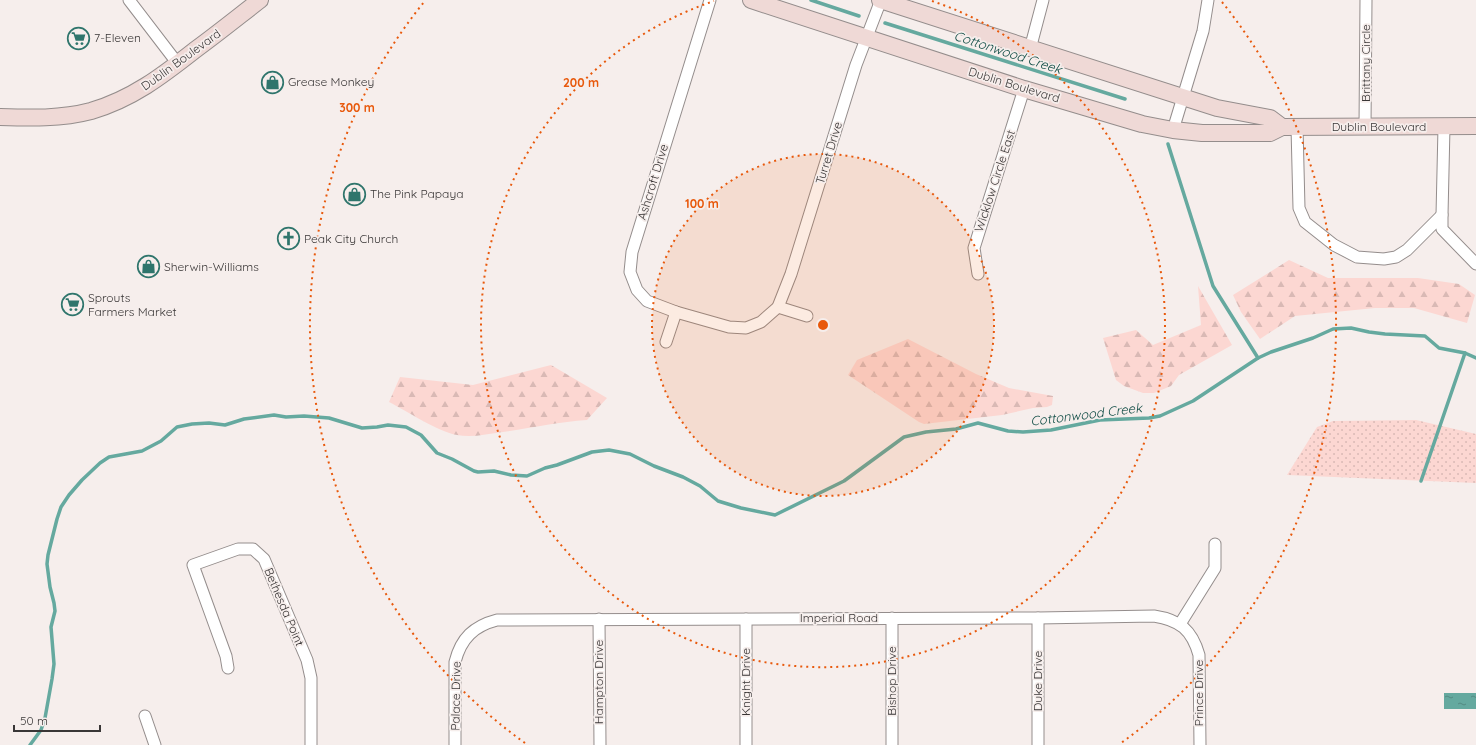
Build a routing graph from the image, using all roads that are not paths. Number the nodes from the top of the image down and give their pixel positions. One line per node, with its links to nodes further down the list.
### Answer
1 (129, 0): 11 (street)
2 (260, 0): 11 (main road, Dublin Boulevard)
3 (710, 0): 24 (street, Ashcroft Drive)
4 (751, 0): 9 (main road, Dublin Boulevard)
5 (881, 0): 9 (street, Turret Drive); 10 (main road)
6 (1043, 0): 10 (street)
7 (1208, 0): 13 (street)
8 (1366, 0): 17 (street, Brittany Circle)
9 (867, 37): 12 (main road, Dublin Boulevard); 23 (street, Turret Drive)
10 (1030, 48): 13 (main road)
11 (178, 64): 14 (main road, Dublin Boulevard)
12 (1024, 89): 19 (main road, Dublin Boulevard); 22 (street, Wicklow Circle East)
13 (1184, 97): 16 (main road); 19 (street)
14 (0, 117)
15 (1476, 126): 18 (main road, Dublin Boulevard)
16 (1290, 127): 17 (main road, Dublin Boulevard); 19 (main road, Dublin Boulevard); 20 (street)
17 (1365, 127): 18 (main road, Dublin Boulevard)
18 (1444, 127): 20 (street)
19 (1173, 130)
20 (1442, 215): 21 (street)
21 (1476, 264)
22 (978, 274)
23 (778, 307): 24 (street, Turret Drive); 25 (street)
24 (676, 312): 26 (street)
25 (807, 316)
26 (666, 342)
27 (1215, 544): 33 (street)
28 (892, 618): 29 (street, Imperial Road); 31 (street, Imperial Road); 41 (street, Bishop Drive)
29 (1038, 618): 33 (street, Imperial Road); 42 (street, Duke Drive)
30 (599, 619): 31 (street, Imperial Road); 32 (street, Imperial Road); 39 (street, Hampton Drive)
31 (746, 619): 40 (street, Knight Drive)
32 (497, 620): 38 (street, Palace Drive)
33 (1180, 624): 43 (street, Prince Drive)
34 (228, 668): 37 (street, Bethesda Point)
35 (145, 716): 36 (street)
36 (155, 745)
37 (311, 745)
38 (455, 745)
39 (600, 745)
40 (746, 745)
41 (892, 745)
42 (1038, 745)
43 (1200, 745)

